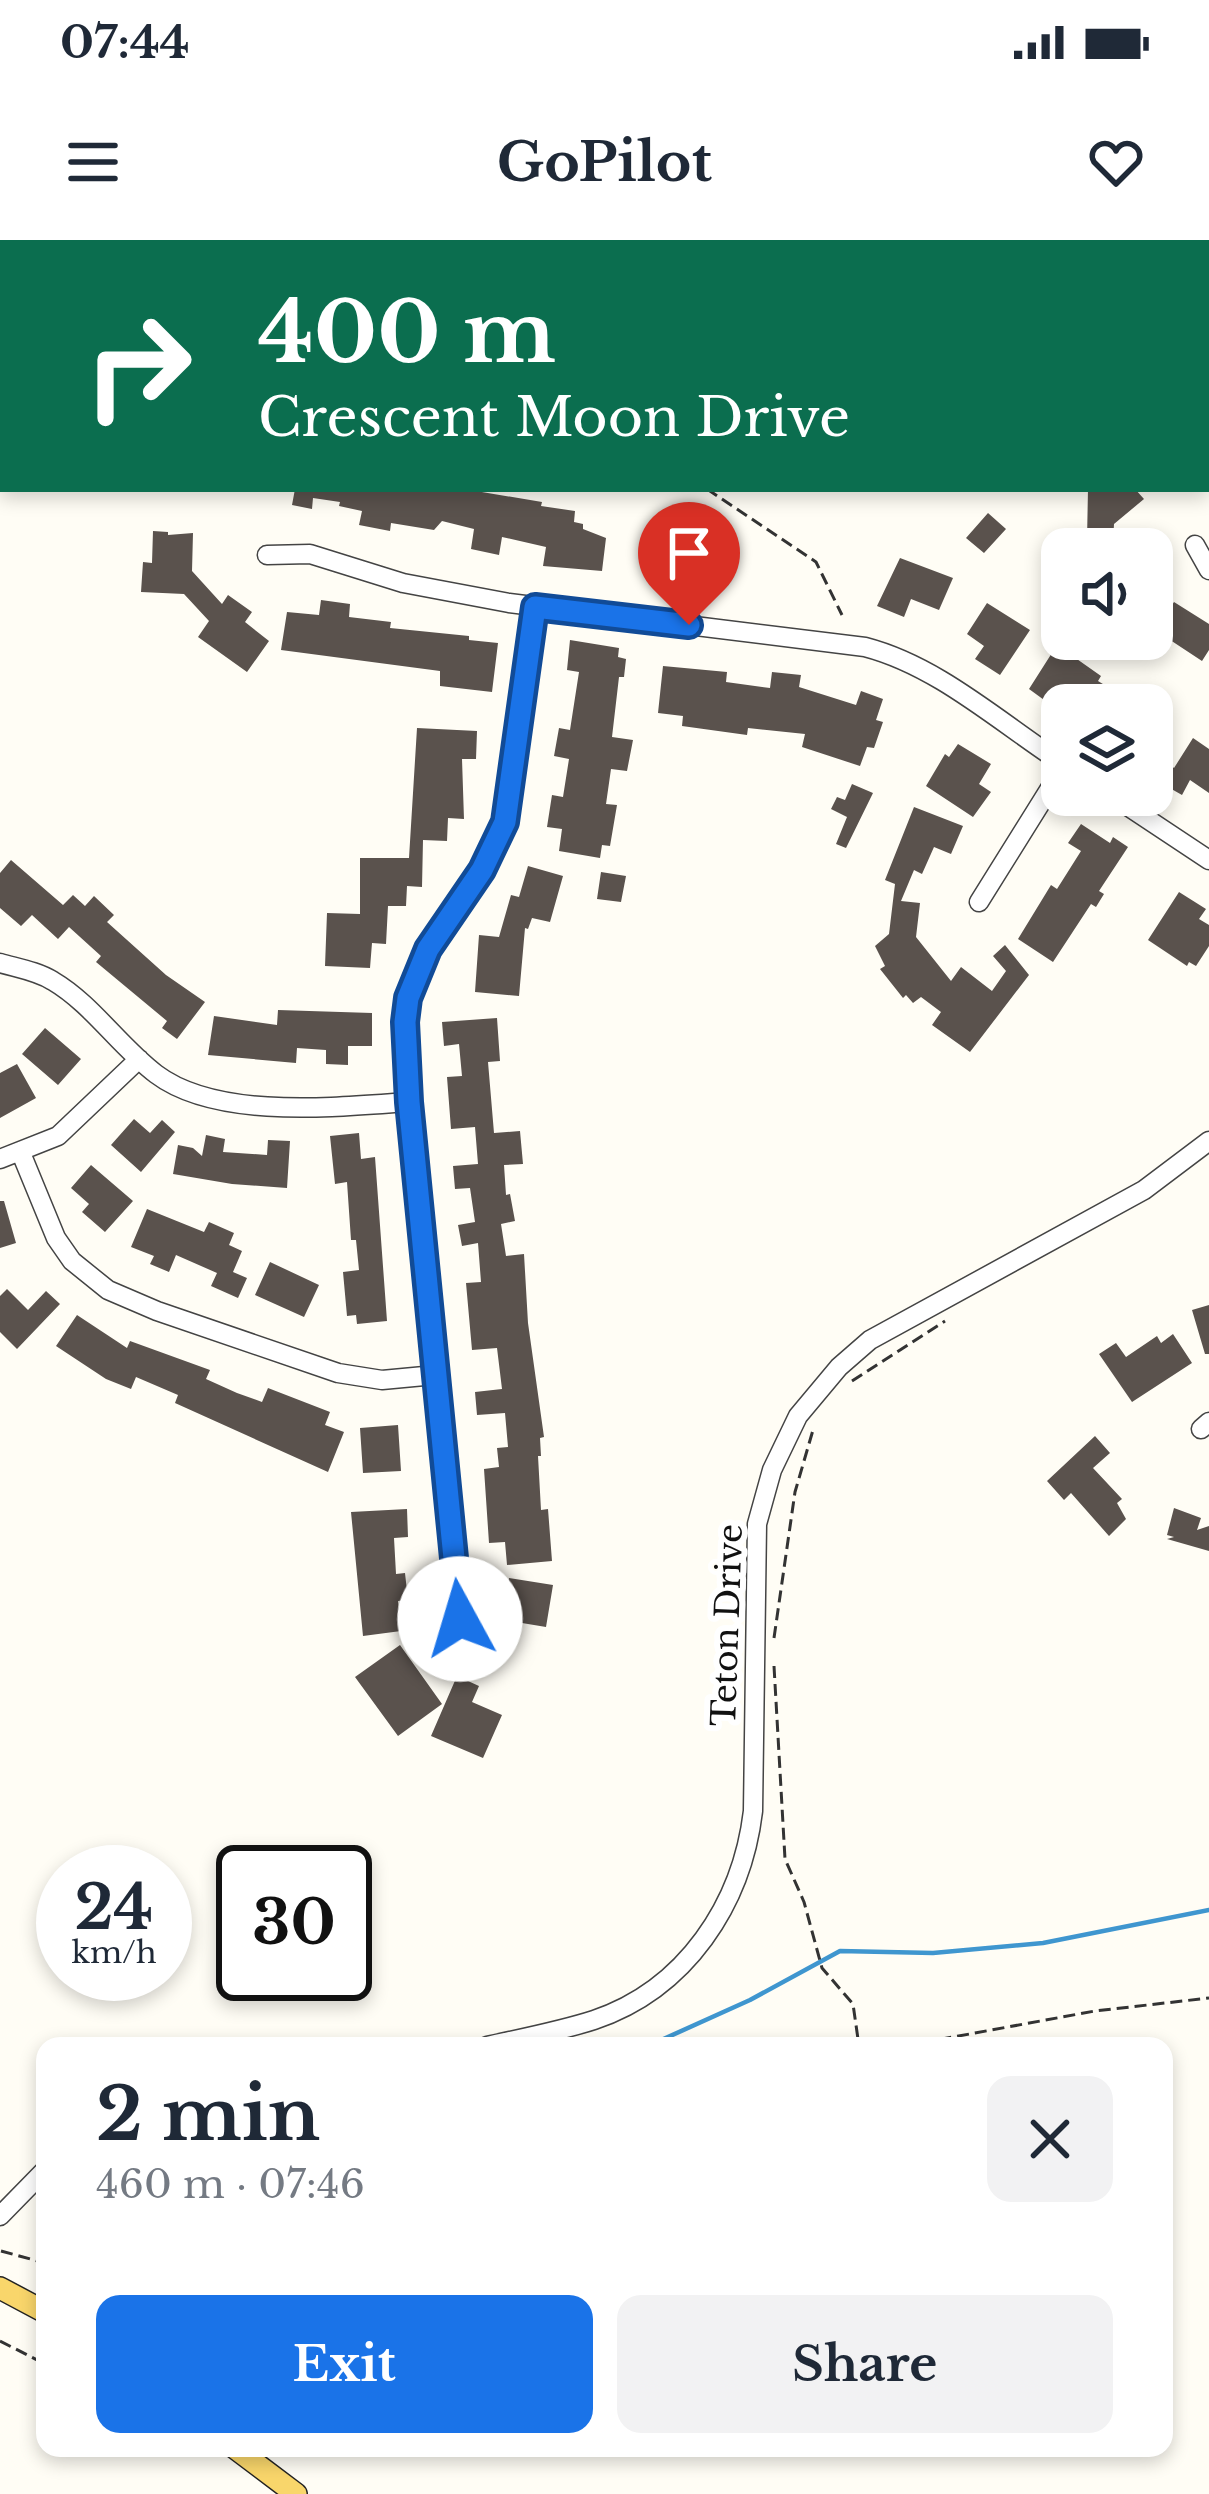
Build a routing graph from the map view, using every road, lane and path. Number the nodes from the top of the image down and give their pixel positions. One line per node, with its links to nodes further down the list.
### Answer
1 (711, 492): 6 (path)
2 (1195, 544): 4 (street)
3 (266, 555): 5 (street)
4 (1209, 570)
5 (535, 607): 7 (street); 14 (street)
6 (842, 615)
7 (1041, 751)
8 (1041, 800): 11 (street)
9 (1143, 816): 10 (street)
10 (1209, 860)
11 (979, 902)
12 (0, 963): 13 (street)
13 (139, 1059): 14 (street); 16 (street)
14 (409, 1102): 19 (street)
15 (1209, 1141): 26 (street, Teton Drive)
16 (21, 1153): 17 (street); 19 (street)
17 (0, 1159)
18 (951, 1317): 20 (path)
19 (435, 1375): 22 (street)
20 (842, 1388)
21 (816, 1421): 23 (path)
22 (460, 1619)
23 (774, 1638)
24 (775, 1660): 27 (path)
25 (1209, 1998): 28 (path)
26 (524, 2037)
27 (858, 2037)
28 (955, 2037)
29 (36, 2179): 30 (street)
30 (0, 2216)
31 (1, 2251): 32 (path)
32 (36, 2261)
33 (0, 2288): 34 (main road)
34 (36, 2307)
35 (0, 2341): 36 (path)
36 (36, 2360)
37 (247, 2457): 38 (main road)
38 (296, 2494)

